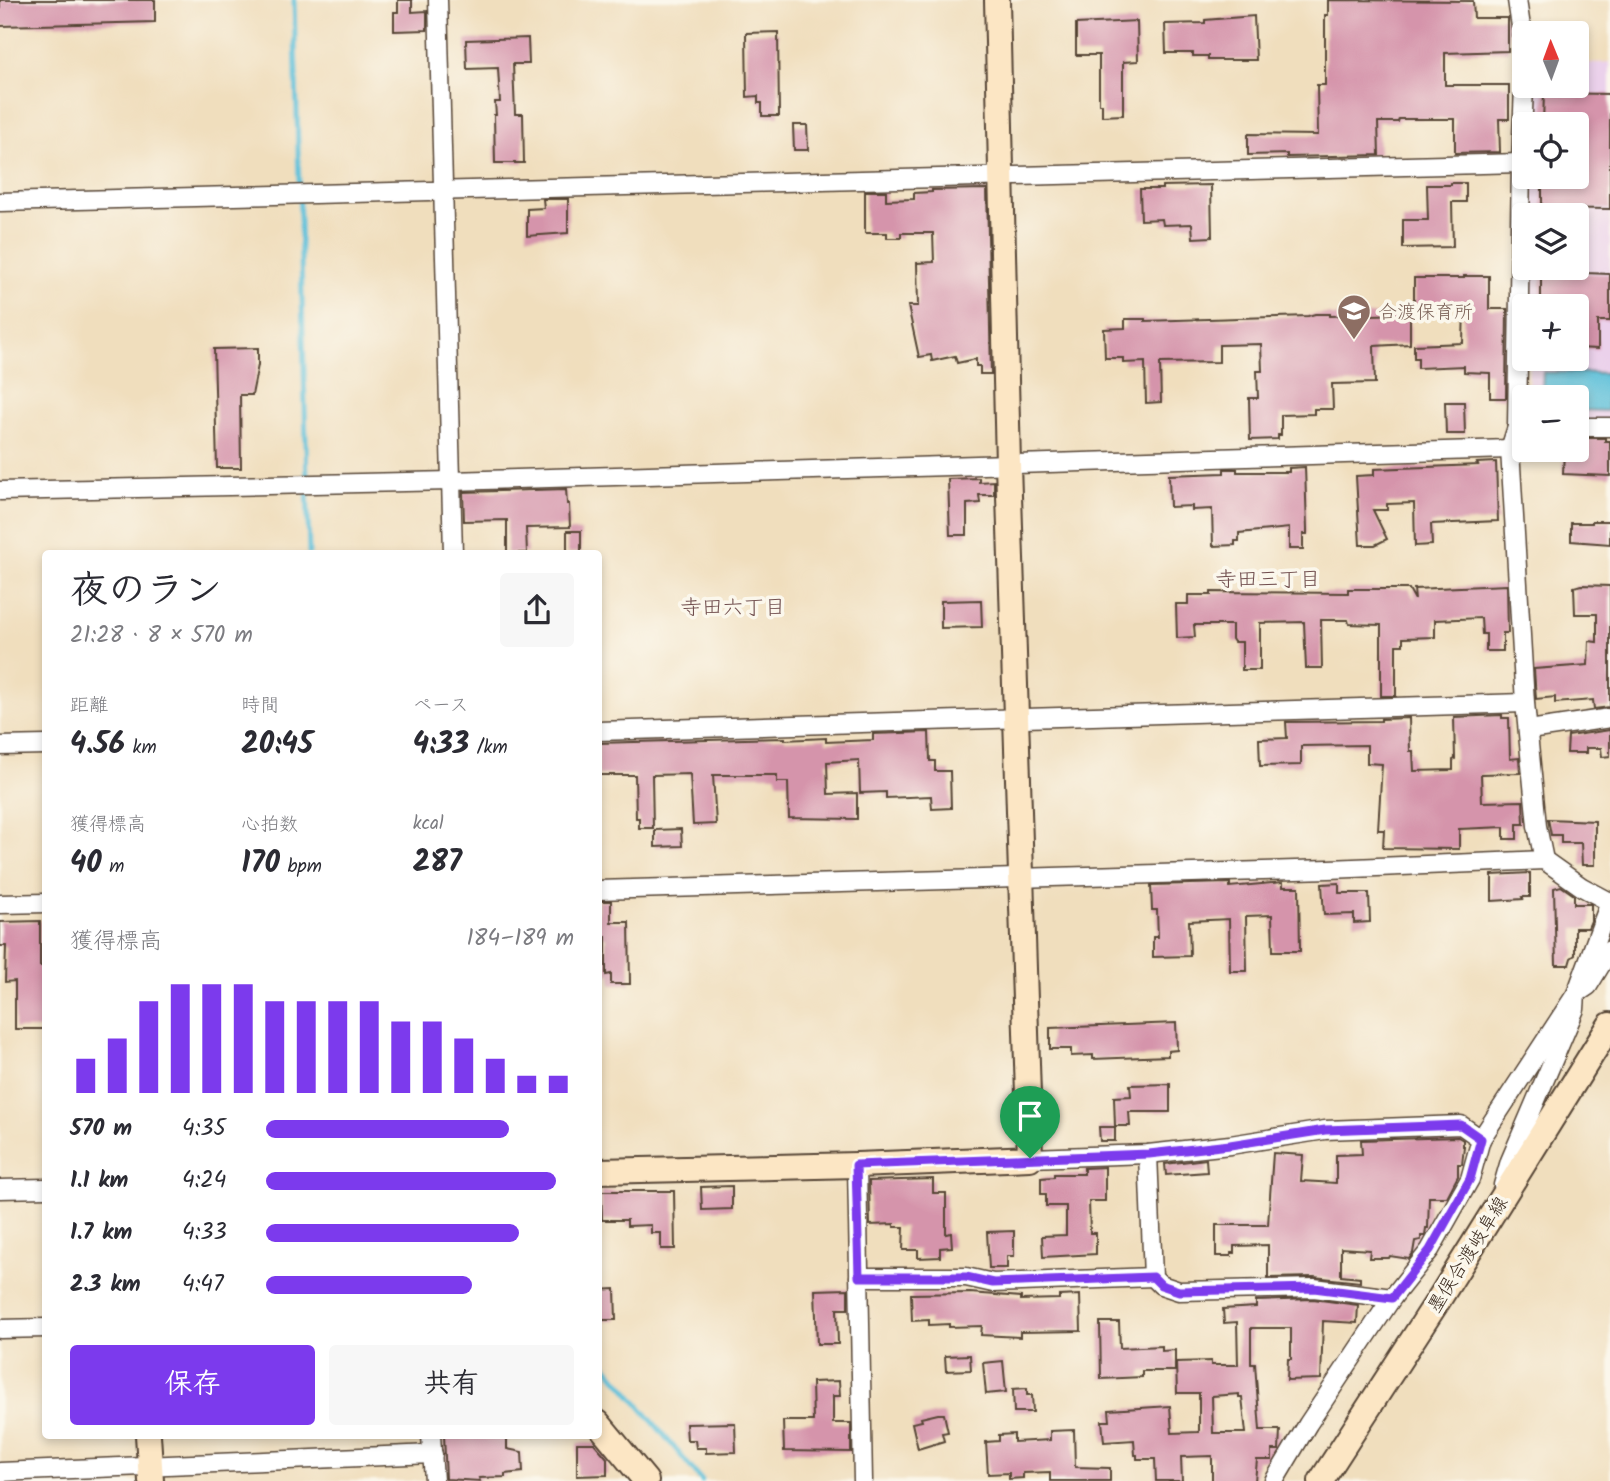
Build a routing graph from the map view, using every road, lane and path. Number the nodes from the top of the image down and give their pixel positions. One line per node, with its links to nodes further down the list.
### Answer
1 (438, 0): 8 (street)
2 (997, 0): 6 (street)
3 (1517, 0): 4 (street)
4 (1520, 21)
5 (1512, 163): 6 (street)
6 (1003, 176): 8 (street); 15 (street)
7 (1521, 189): 10 (street)
8 (443, 191): 9 (street); 16 (street)
9 (0, 202)
10 (1521, 385)
11 (1589, 427): 12 (street)
12 (1610, 427)
13 (1512, 445): 14 (street)
14 (1510, 449): 15 (street); 19 (street)
15 (1008, 464): 16 (street); 21 (street)
16 (451, 481): 17 (street); 18 (street)
17 (0, 491)
18 (453, 550)
19 (1525, 703): 21 (street); 22 (street)
20 (1610, 718): 22 (street)
21 (1016, 720): 23 (street); 27 (street)
22 (1529, 730): 26 (street)
23 (602, 731)
24 (42, 745): 25 (street)
25 (0, 746)
26 (1544, 860): 27 (street); 29 (street)
27 (1021, 879): 28 (street); 37 (street)
28 (602, 890)
29 (1610, 902): 33 (street)
30 (42, 903): 31 (street)
31 (0, 904)
32 (1610, 950): 33 (street)
33 (1576, 993): 35 (street); 42 (street)
34 (1610, 1025): 42 (street, 墨俣合渡岐阜線)
35 (1481, 1139): 36 (street); 45 (street)
36 (1149, 1154): 37 (street); 44 (street)
37 (1030, 1158): 38 (street)
38 (856, 1165): 39 (street); 43 (street)
39 (602, 1171)
40 (42, 1188): 41 (street)
41 (0, 1189)
42 (1497, 1208): 58 (street, 墨俣合渡岐阜線)
43 (859, 1277): 44 (street); 56 (street)
44 (1153, 1277): 45 (street)
45 (1392, 1298): 57 (street)
46 (42, 1328): 47 (street)
47 (0, 1329)
48 (602, 1428): 55 (street)
49 (148, 1439): 53 (street)
50 (432, 1439): 51 (street)
51 (433, 1454): 53 (street); 54 (street)
52 (0, 1472): 53 (street)
53 (150, 1473)
54 (434, 1481)
55 (646, 1481)
56 (863, 1481)
57 (1274, 1481)
58 (1321, 1481)

